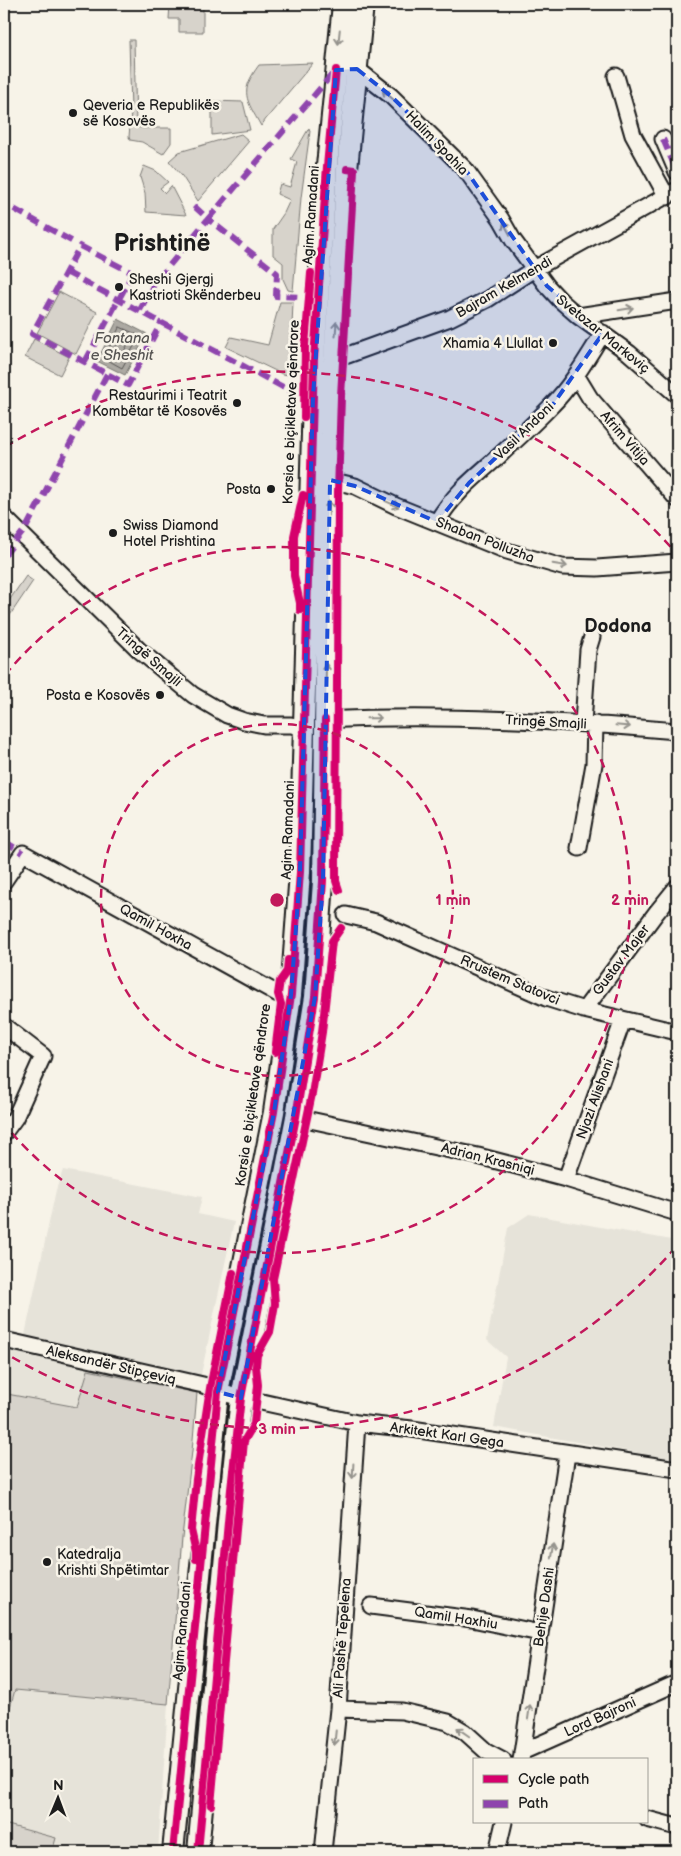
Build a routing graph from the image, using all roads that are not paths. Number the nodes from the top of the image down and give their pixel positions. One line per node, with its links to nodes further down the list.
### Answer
1 (343, 4): 4 (main road, Agim Ramadani, one-way to 4)
2 (363, 4): 3 (main road)
3 (357, 69): 4 (street); 7 (main road); 11 (street, Halim Spahia, one-way to 3)
4 (336, 70): 6 (main road, Agim Ramadani)
5 (616, 76): 10 (street, Bajram Kelmendi)
6 (329, 136): 7 (main road); 26 (main road, Agim Ramadani)
7 (350, 138): 15 (main road, one-way to 7)
8 (663, 139): 9 (street)
9 (677, 172)
10 (672, 194): 11 (street, Bajram Kelmendi)
11 (534, 269): 13 (street, Svetozar Markoviç); 15 (street, Bajram Kelmendi)
12 (677, 301): 13 (street, one-way to 12)
13 (578, 316): 14 (street, Svetozar Markoviç)
14 (602, 333): 16 (street, Vasil Andoni); 17 (street, Svetozar Markoviç)
15 (334, 360): 18 (main road)
16 (576, 375): 19 (street, Afrim Vitija); 21 (street, Vasil Andoni)
17 (677, 395)
18 (330, 480): 21 (street, Shaban Polluzha, one-way to 21); 24 (main road, one-way to 18)
19 (677, 499)
20 (4, 517): 26 (street, Tringë Smajli)
21 (437, 522): 22 (street, Shaban Polluzha, one-way to 22)
22 (677, 562)
23 (592, 637): 25 (street)
24 (325, 720): 25 (street, Tringë Smajli, one-way to 25); 37 (main road)
25 (589, 723): 27 (street, Tringë Smajli, one-way to 27); 28 (street)
26 (305, 728): 32 (main road, Agim Ramadani)
27 (677, 731)
28 (580, 848)
29 (4, 881): 32 (street, Qamil Hoxha)
30 (677, 887): 33 (street, Gustav Majer)
31 (346, 915): 33 (street, Rrustem Statovci)
32 (291, 995): 42 (main road, Agim Ramadani)
33 (584, 1010): 34 (street, Rrustem Statovci)
34 (623, 1020): 36 (street, Rrustem Statovci); 39 (street, Njazi Alishani)
35 (4, 1026): 38 (street)
36 (677, 1032)
37 (296, 1117): 39 (street, Adrian Krasniqi); 43 (main road)
38 (4, 1133)
39 (566, 1179): 40 (street, Adrian Krasniqi)
40 (677, 1213)
41 (4, 1340): 42 (street, Aleksandër Stipçeviq)
42 (218, 1392): 43 (street, Arkitekt Karl Gega); 56 (main road, Agim Ramadani)
43 (241, 1398): 44 (street, Arkitekt Karl Gega); 57 (main road)
44 (357, 1423): 45 (street, Arkitekt Karl Gega); 50 (street, Ali Pashë Tepelena, one-way to 50)
45 (567, 1454): 46 (street, Arkitekt Karl Gega); 48 (street, Behije Dashi, one-way to 45)
46 (677, 1469)
47 (371, 1606): 48 (street, Qamil Haxhiu)
48 (540, 1632): 51 (street, Behije Dashi, one-way to 48)
49 (677, 1682): 51 (street, Lord Bajroni)
50 (338, 1709): 52 (street, one-way to 50); 58 (street, Ali Pashë Tepelena, one-way to 58)
51 (522, 1756)
52 (499, 1758)
53 (648, 1819): 55 (street)
54 (504, 1824): 59 (street)
55 (677, 1827)
56 (173, 1852)
57 (198, 1852)
58 (323, 1852)
59 (497, 1852)

